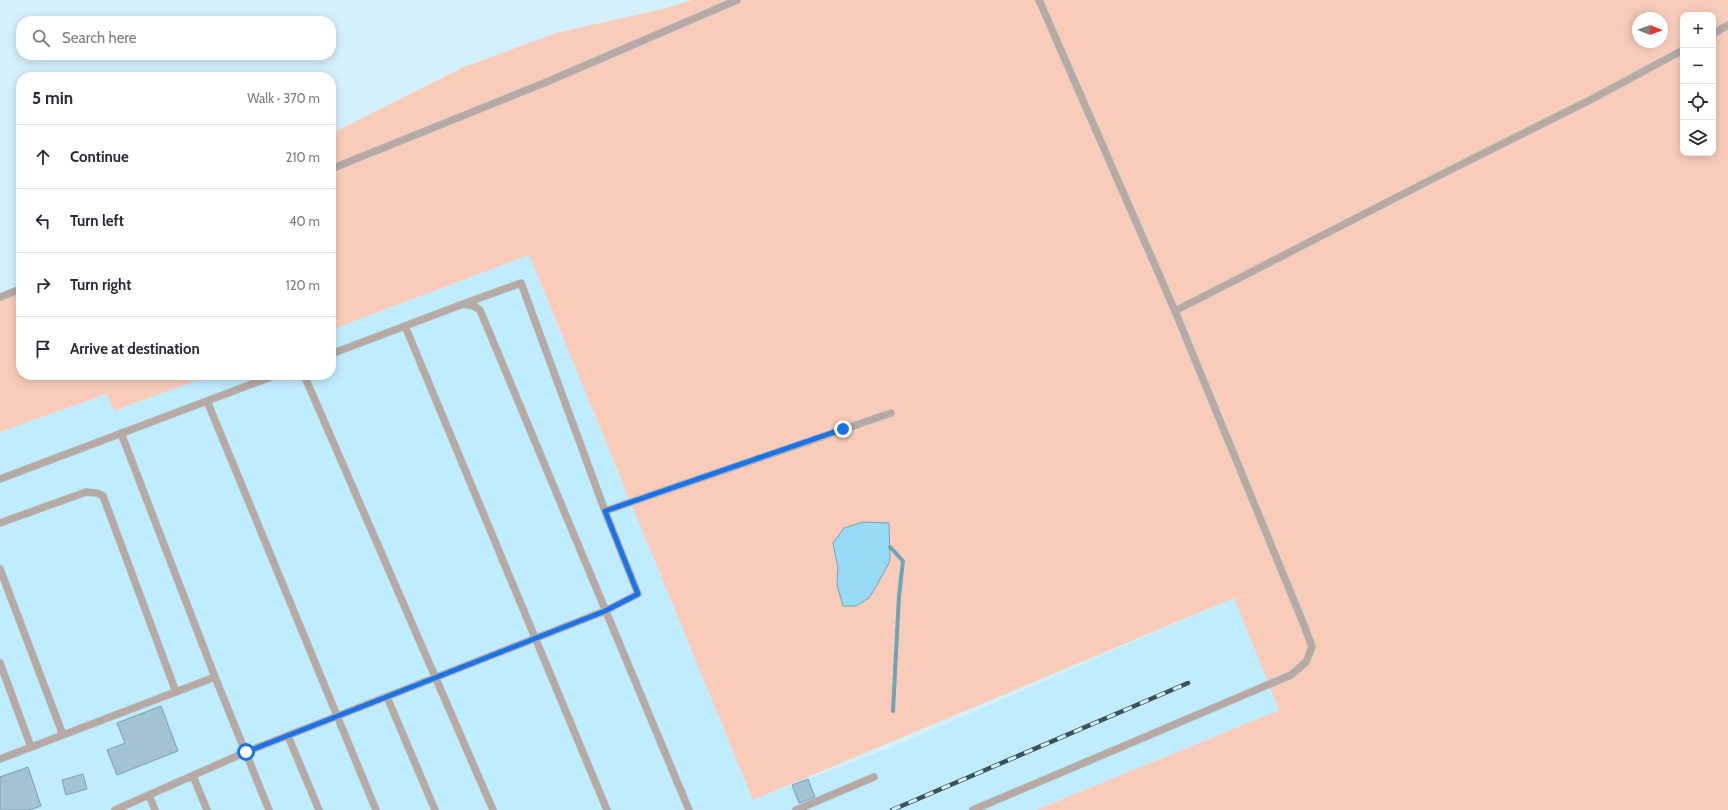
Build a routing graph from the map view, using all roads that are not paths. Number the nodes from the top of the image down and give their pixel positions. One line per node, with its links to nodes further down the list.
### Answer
1 (738, 0): 6 (lane)
2 (1040, 0): 10 (lane)
3 (1728, 25): 4 (lane)
4 (1716, 32)
5 (1680, 52): 10 (lane)
6 (336, 167)
7 (16, 291): 8 (lane)
8 (0, 298)
9 (463, 304): 11 (lane); 19 (lane); 22 (lane)
10 (1175, 311): 49 (lane)
11 (405, 326): 12 (lane); 23 (lane)
12 (336, 352)
13 (263, 380): 15 (lane)
14 (306, 380): 26 (lane)
15 (207, 401): 17 (lane); 29 (lane)
16 (890, 413): 19 (lane)
17 (121, 433): 18 (lane); 25 (lane)
18 (0, 479)
19 (605, 511): 22 (lane)
20 (0, 523): 27 (lane)
21 (0, 569): 30 (lane)
22 (605, 611): 23 (lane); 47 (lane)
23 (535, 638): 26 (lane); 46 (lane)
24 (0, 663): 32 (lane)
25 (215, 677): 27 (lane); 33 (lane)
26 (435, 678): 28 (lane); 45 (lane)
27 (176, 692): 30 (lane)
28 (387, 697): 29 (lane); 44 (lane)
29 (337, 717): 31 (lane); 43 (lane)
30 (63, 735): 32 (lane)
31 (288, 736): 33 (lane); 42 (lane)
32 (32, 747): 34 (lane)
33 (246, 752): 35 (lane); 41 (lane)
34 (1, 756)
35 (194, 776): 37 (lane); 40 (lane)
36 (874, 776): 48 (lane)
37 (149, 795): 38 (lane); 39 (lane)
38 (115, 810)
39 (155, 810)
40 (207, 810)
41 (269, 810)
42 (319, 810)
43 (376, 810)
44 (435, 810)
45 (493, 810)
46 (606, 810)
47 (689, 810)
48 (796, 810)
49 (973, 810)

